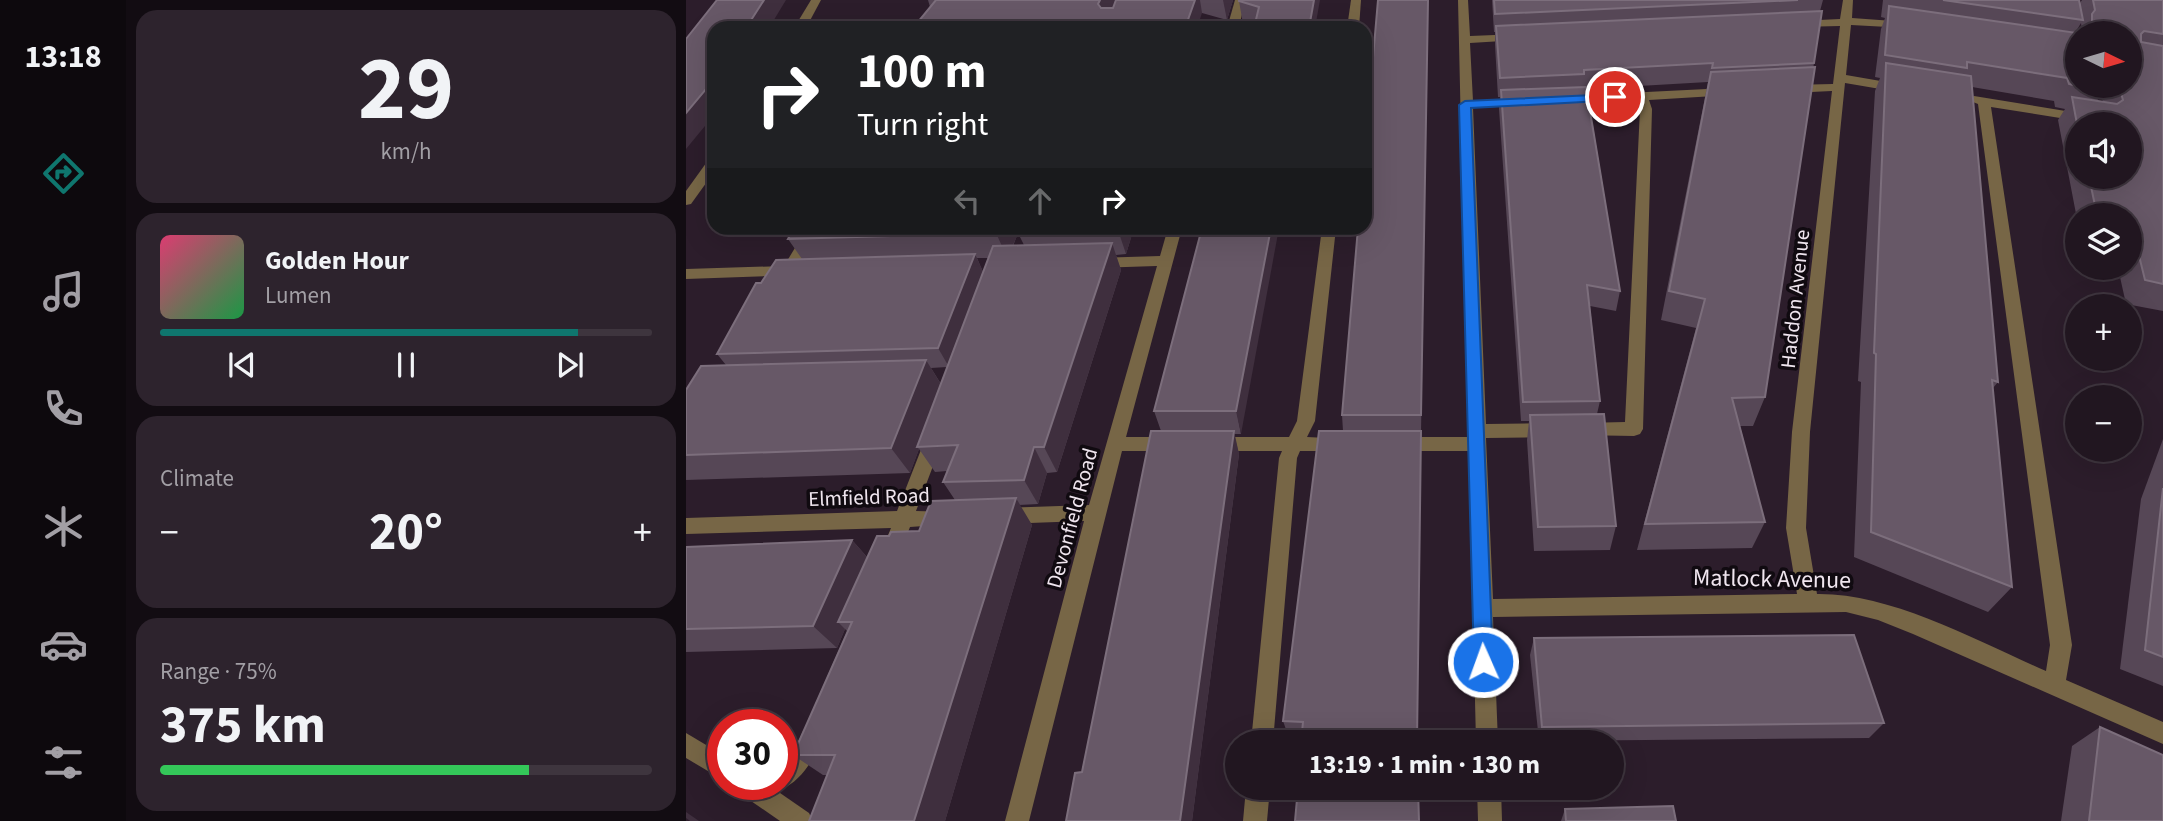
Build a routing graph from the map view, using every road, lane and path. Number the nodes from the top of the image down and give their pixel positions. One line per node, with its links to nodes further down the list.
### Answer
1 (816, 0): 6 (street)
2 (1240, 0): 7 (street)
3 (1356, 0): 8 (street)
4 (1463, 0): 13 (street)
5 (1848, 0): 9 (street, Haddon Avenue)
6 (804, 21)
7 (1235, 21)
8 (1354, 21)
9 (1846, 22): 10 (street); 11 (street); 14 (street, Haddon Avenue)
10 (1792, 25)
11 (1920, 27)
12 (1531, 37): 13 (street)
13 (1463, 40): 21 (street)
14 (1839, 83): 15 (street); 16 (street); 45 (street, Haddon Avenue)
15 (1777, 90)
16 (1909, 90)
17 (1736, 92): 18 (street)
18 (1641, 96): 21 (street); 34 (street)
19 (1959, 98): 20 (street)
20 (1984, 102): 22 (street); 47 (street)
21 (1465, 105): 34 (street)
22 (2065, 115)
23 (707, 172): 24 (street)
24 (686, 201)
25 (810, 235): 30 (street)
26 (1173, 235): 28 (street, Devonfield Road)
27 (1328, 235): 36 (street)
28 (1165, 261): 29 (street); 35 (street, Devonfield Road)
29 (1083, 264)
30 (789, 271): 31 (street); 32 (street)
31 (686, 274)
32 (764, 294)
33 (943, 415): 42 (street)
34 (1475, 437): 38 (street); 46 (street)
35 (1114, 444): 36 (street); 39 (street, Devonfield Road)
36 (1295, 444): 37 (street); 49 (street)
37 (1360, 444)
38 (1386, 444)
39 (1096, 513): 40 (street); 59 (street, Devonfield Road)
40 (987, 516)
41 (960, 517): 42 (street, Elmfield Road)
42 (905, 519): 43 (street, Elmfield Road); 44 (street)
43 (686, 526)
44 (883, 570)
45 (1808, 602): 46 (street, Matlock Avenue); 47 (street, Matlock Avenue)
46 (1481, 608): 50 (street)
47 (2054, 685): 51 (street, Matlock Avenue)
48 (817, 724): 54 (street)
49 (1263, 730)
50 (1486, 730)
51 (2163, 733)
52 (686, 744): 53 (street)
53 (707, 758)
54 (798, 759)
55 (776, 800): 58 (street)
56 (1257, 800): 60 (street)
57 (1489, 800): 61 (street)
58 (801, 821)
59 (1017, 821)
60 (1255, 821)
61 (1490, 821)

